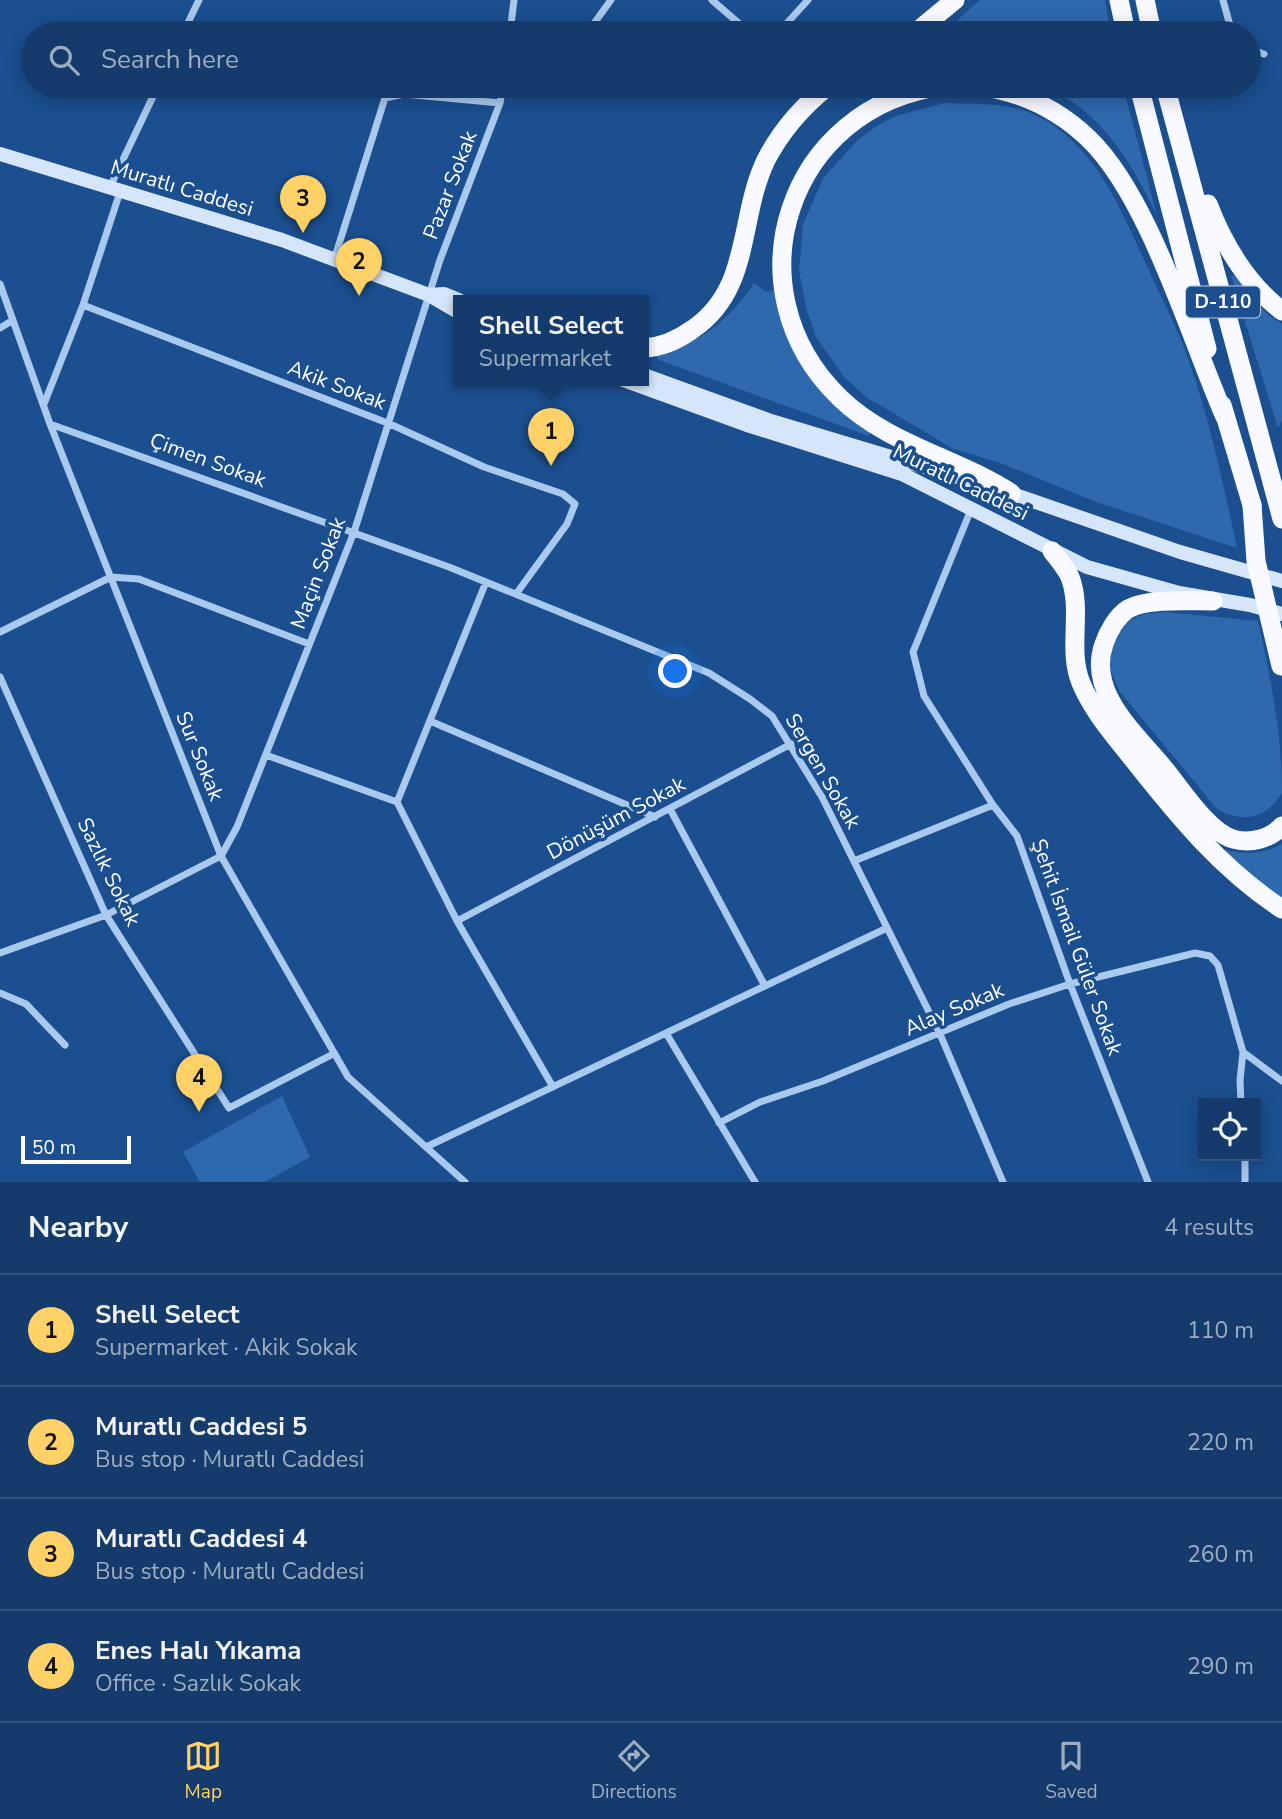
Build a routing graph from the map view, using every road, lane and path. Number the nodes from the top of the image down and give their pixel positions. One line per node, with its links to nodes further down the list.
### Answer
1 (199, 0): 10 (street)
2 (514, 0): 11 (street)
3 (611, 0): 12 (street)
4 (712, 0): 13 (street)
5 (808, 0): 14 (street)
6 (955, 0): 15 (highway)
7 (1119, 0): 16 (highway)
8 (1145, 0): 17 (highway)
9 (1223, 0): 18 (street)
10 (189, 21)
11 (511, 21)
12 (596, 21)
13 (736, 21)
14 (789, 21)
15 (930, 21)
16 (1123, 21)
17 (1149, 21)
18 (1229, 21)
19 (1261, 53): 20 (street)
20 (1264, 54)
21 (153, 98): 33 (street)
22 (385, 98): 34 (street)
23 (447, 98): 30 (street)
24 (501, 98): 30 (street, Pazar Sokak)
25 (815, 98): 43 (highway)
26 (894, 98): 50 (highway)
27 (1023, 98): 47 (highway)
28 (1142, 98): 47 (highway, D-110)
29 (1168, 98): 31 (highway, D-110)
30 (500, 103): 36 (street, Pazar Sokak)
31 (1181, 148): 40 (highway); 53 (highway, D-110)
32 (0, 154): 33 (main road, Muratlı Caddesi)
33 (115, 190): 34 (main road, Muratlı Caddesi); 38 (street)
34 (334, 260): 36 (main road, Muratlı Caddesi)
35 (0, 284): 41 (street, Sur Sokak)
36 (429, 295): 37 (main road, Muratlı Caddesi); 39 (main road, Muratlı Caddesi); 49 (street, Maçin Sokak)
37 (453, 298)
38 (83, 305): 46 (street); 49 (street, Akik Sokak)
39 (453, 309)
40 (1282, 311)
41 (13, 320): 42 (street); 46 (street, Sur Sokak)
42 (0, 328)
43 (649, 348)
44 (649, 377): 50 (main road, Muratlı Caddesi)
45 (640, 386): 52 (main road, Muratlı Caddesi)
46 (43, 405): 48 (street, Sur Sokak)
47 (1225, 416): 51 (highway, D-110)
48 (50, 424): 54 (street, Çimen Sokak); 56 (street, Sur Sokak)
49 (390, 424): 54 (street, Maçin Sokak); 59 (street, Akik Sokak)
50 (1011, 493): 57 (main road, Muratlı Caddesi)
51 (1252, 505): 61 (highway, D-110, bridge); 64 (highway, bridge)
52 (972, 507): 55 (main road, Muratlı Caddesi); 70 (street, Şehit İsmail Güler Sokak)
53 (1282, 519)
54 (354, 532): 58 (street, Sergen Sokak); 63 (street, Maçin Sokak)
55 (1052, 551): 60 (main road, Muratlı Caddesi); 76 (highway)
56 (111, 577): 62 (street); 63 (street); 74 (street, Sur Sokak)
57 (1282, 581)
58 (486, 582): 59 (street, Sergen Sokak); 66 (street)
59 (516, 594): 67 (street, Sergen Sokak)
60 (1213, 601): 61 (main road, Muratlı Caddesi); 73 (highway)
61 (1282, 615)
62 (0, 632)
63 (309, 644): 68 (street, Maçin Sokak)
64 (1281, 670)
65 (0, 677): 77 (street, Sazlık Sokak)
66 (430, 721): 69 (street); 72 (street)
67 (791, 744): 71 (street, Dönüşüm Sokak); 75 (street, Sergen Sokak)
68 (265, 755): 69 (street); 74 (street, Maçin Sokak)
69 (397, 802): 78 (street)
70 (993, 805): 75 (street); 81 (street, Şehit İsmail Güler Sokak)
71 (670, 809): 72 (street, Dönüşüm Sokak); 82 (street)
72 (655, 817): 78 (street, Dönüşüm Sokak)
73 (1282, 826)
74 (221, 856): 77 (street); 88 (street, Sur Sokak)
75 (854, 862): 79 (street, Sergen Sokak)
76 (1282, 909)
77 (106, 915): 80 (street); 88 (street, Sazlık Sokak)
78 (457, 921): 90 (street)
79 (887, 928): 82 (street); 85 (street, Sergen Sokak)
80 (0, 953)
81 (1070, 984): 85 (street, Alay Sokak); 87 (street, Alay Sokak); 98 (street, Şehit İsmail Güler Sokak)
82 (765, 986): 84 (street)
83 (0, 993): 86 (street)
84 (666, 1033): 90 (street); 92 (street)
85 (940, 1034): 92 (street, Alay Sokak); 97 (street, Sergen Sokak)
86 (65, 1045)
87 (1243, 1052): 89 (street); 91 (street)
88 (333, 1054): 93 (street, Sur Sokak)
89 (1282, 1081)
90 (553, 1087): 93 (street)
91 (1241, 1098)
92 (719, 1124): 96 (street)
93 (426, 1147): 95 (street, Sur Sokak)
94 (1245, 1161): 99 (street)
95 (465, 1182)
96 (755, 1182)
97 (1003, 1182)
98 (1147, 1182)
99 (1245, 1182)

